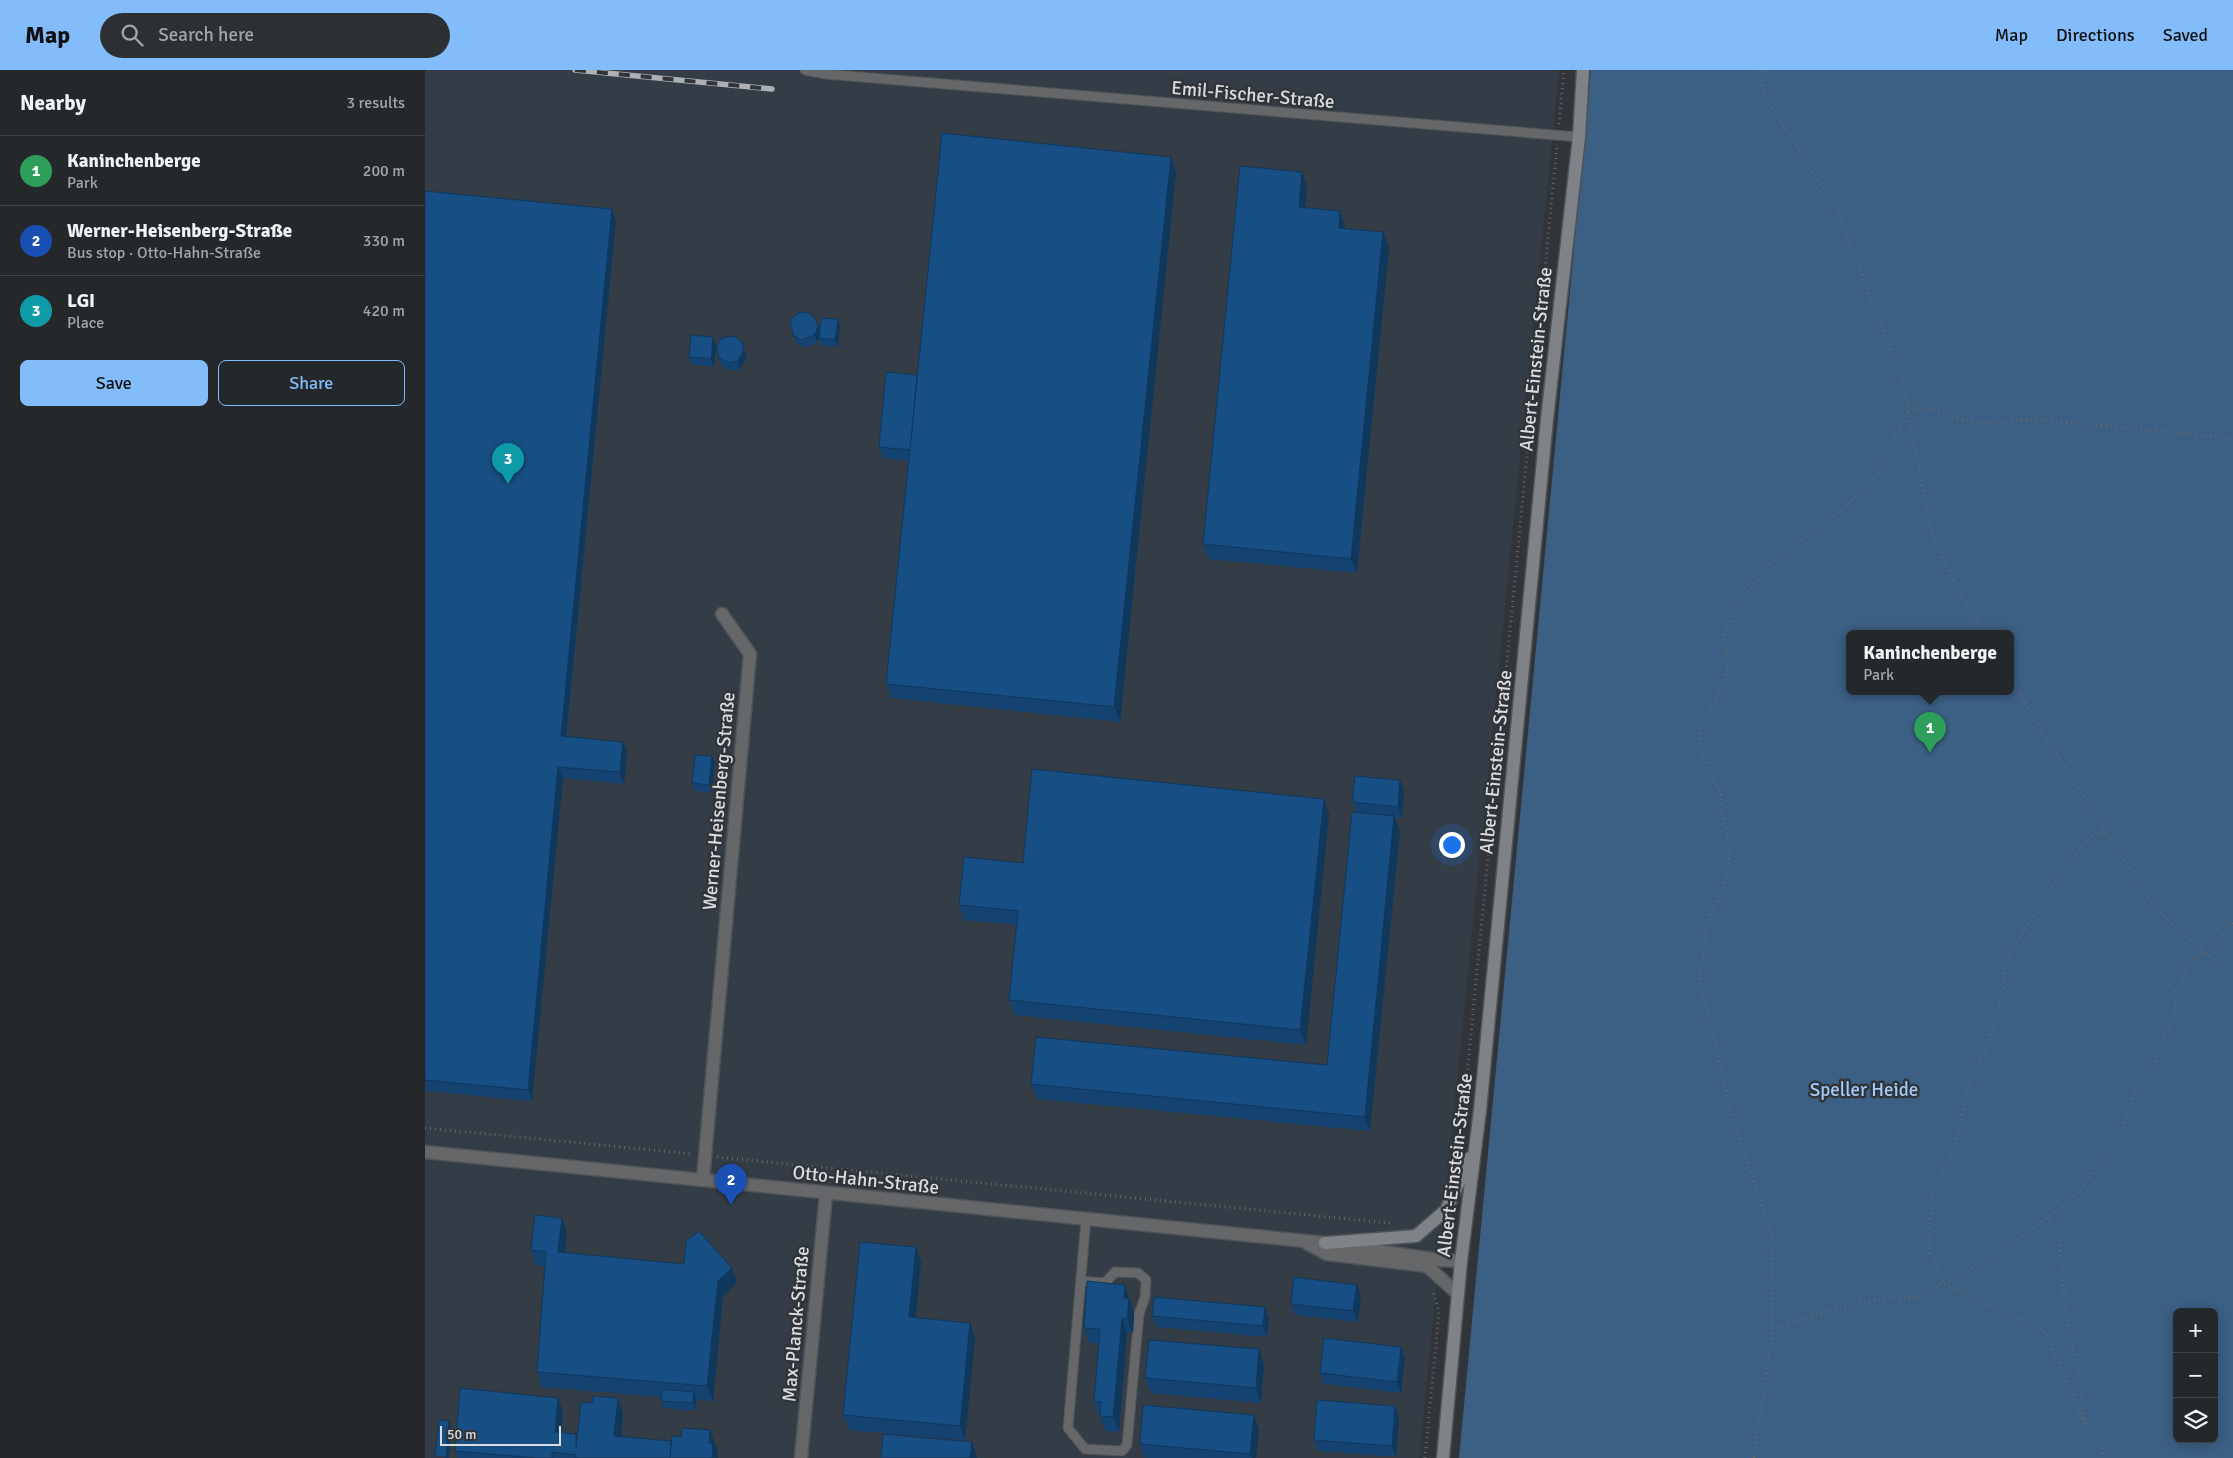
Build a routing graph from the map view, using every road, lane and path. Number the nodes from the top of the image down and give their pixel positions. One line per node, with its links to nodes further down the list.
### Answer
1 (805, 70): 5 (lane, Emil-Fischer-Straße)
2 (1564, 70): 5 (path)
3 (1583, 70): 6 (main road, Albert-Einstein-Straße)
4 (1761, 70): 7 (path)
5 (1558, 136): 6 (lane, Emil-Fischer-Straße); 20 (path)
6 (1579, 137): 17 (main road, Albert-Einstein-Straße)
7 (1909, 408): 8 (path); 10 (path); 34 (path)
8 (2233, 438)
9 (723, 614): 19 (street, Werner-Heisenberg-Straße)
10 (1983, 630)
11 (2014, 683): 12 (path)
12 (2105, 830): 14 (path); 32 (path)
13 (2233, 922): 14 (path)
14 (2206, 954): 15 (path); 23 (path)
15 (2233, 974)
16 (425, 1128): 19 (path)
17 (1475, 1147): 25 (main road); 30 (main road, Albert-Einstein-Straße)
18 (425, 1152): 21 (street, Otto-Hahn-Straße)
19 (706, 1156): 21 (street, Werner-Heisenberg-Straße); 26 (path)
20 (1448, 1172)
21 (703, 1180): 22 (street, Otto-Hahn-Straße)
22 (826, 1194): 24 (street, Otto-Hahn-Straße); 36 (street, Max-Planck-Straße)
23 (2048, 1218): 32 (path); 35 (path)
24 (1086, 1220): 27 (street, Otto-Hahn-Straße); 31 (lane)
25 (1437, 1220): 28 (main road); 29 (path)
26 (1397, 1223)
27 (1303, 1242): 28 (street, Otto-Hahn-Straße); 33 (street, Otto-Hahn-Straße)
28 (1325, 1243): 29 (street, Otto-Hahn-Straße)
29 (1439, 1260): 30 (street, Otto-Hahn-Straße); 37 (path)
30 (1461, 1260): 33 (main road, Albert-Einstein-Straße)
31 (1081, 1281): 31 (lane)
32 (1944, 1284): 34 (path); 35 (path)
33 (1459, 1294): 38 (main road, Albert-Einstein-Straße)
34 (1773, 1328): 39 (path)
35 (2085, 1423): 40 (path)
36 (801, 1458)
37 (1425, 1458)
38 (1443, 1458)
39 (1754, 1458)
40 (2103, 1458)

